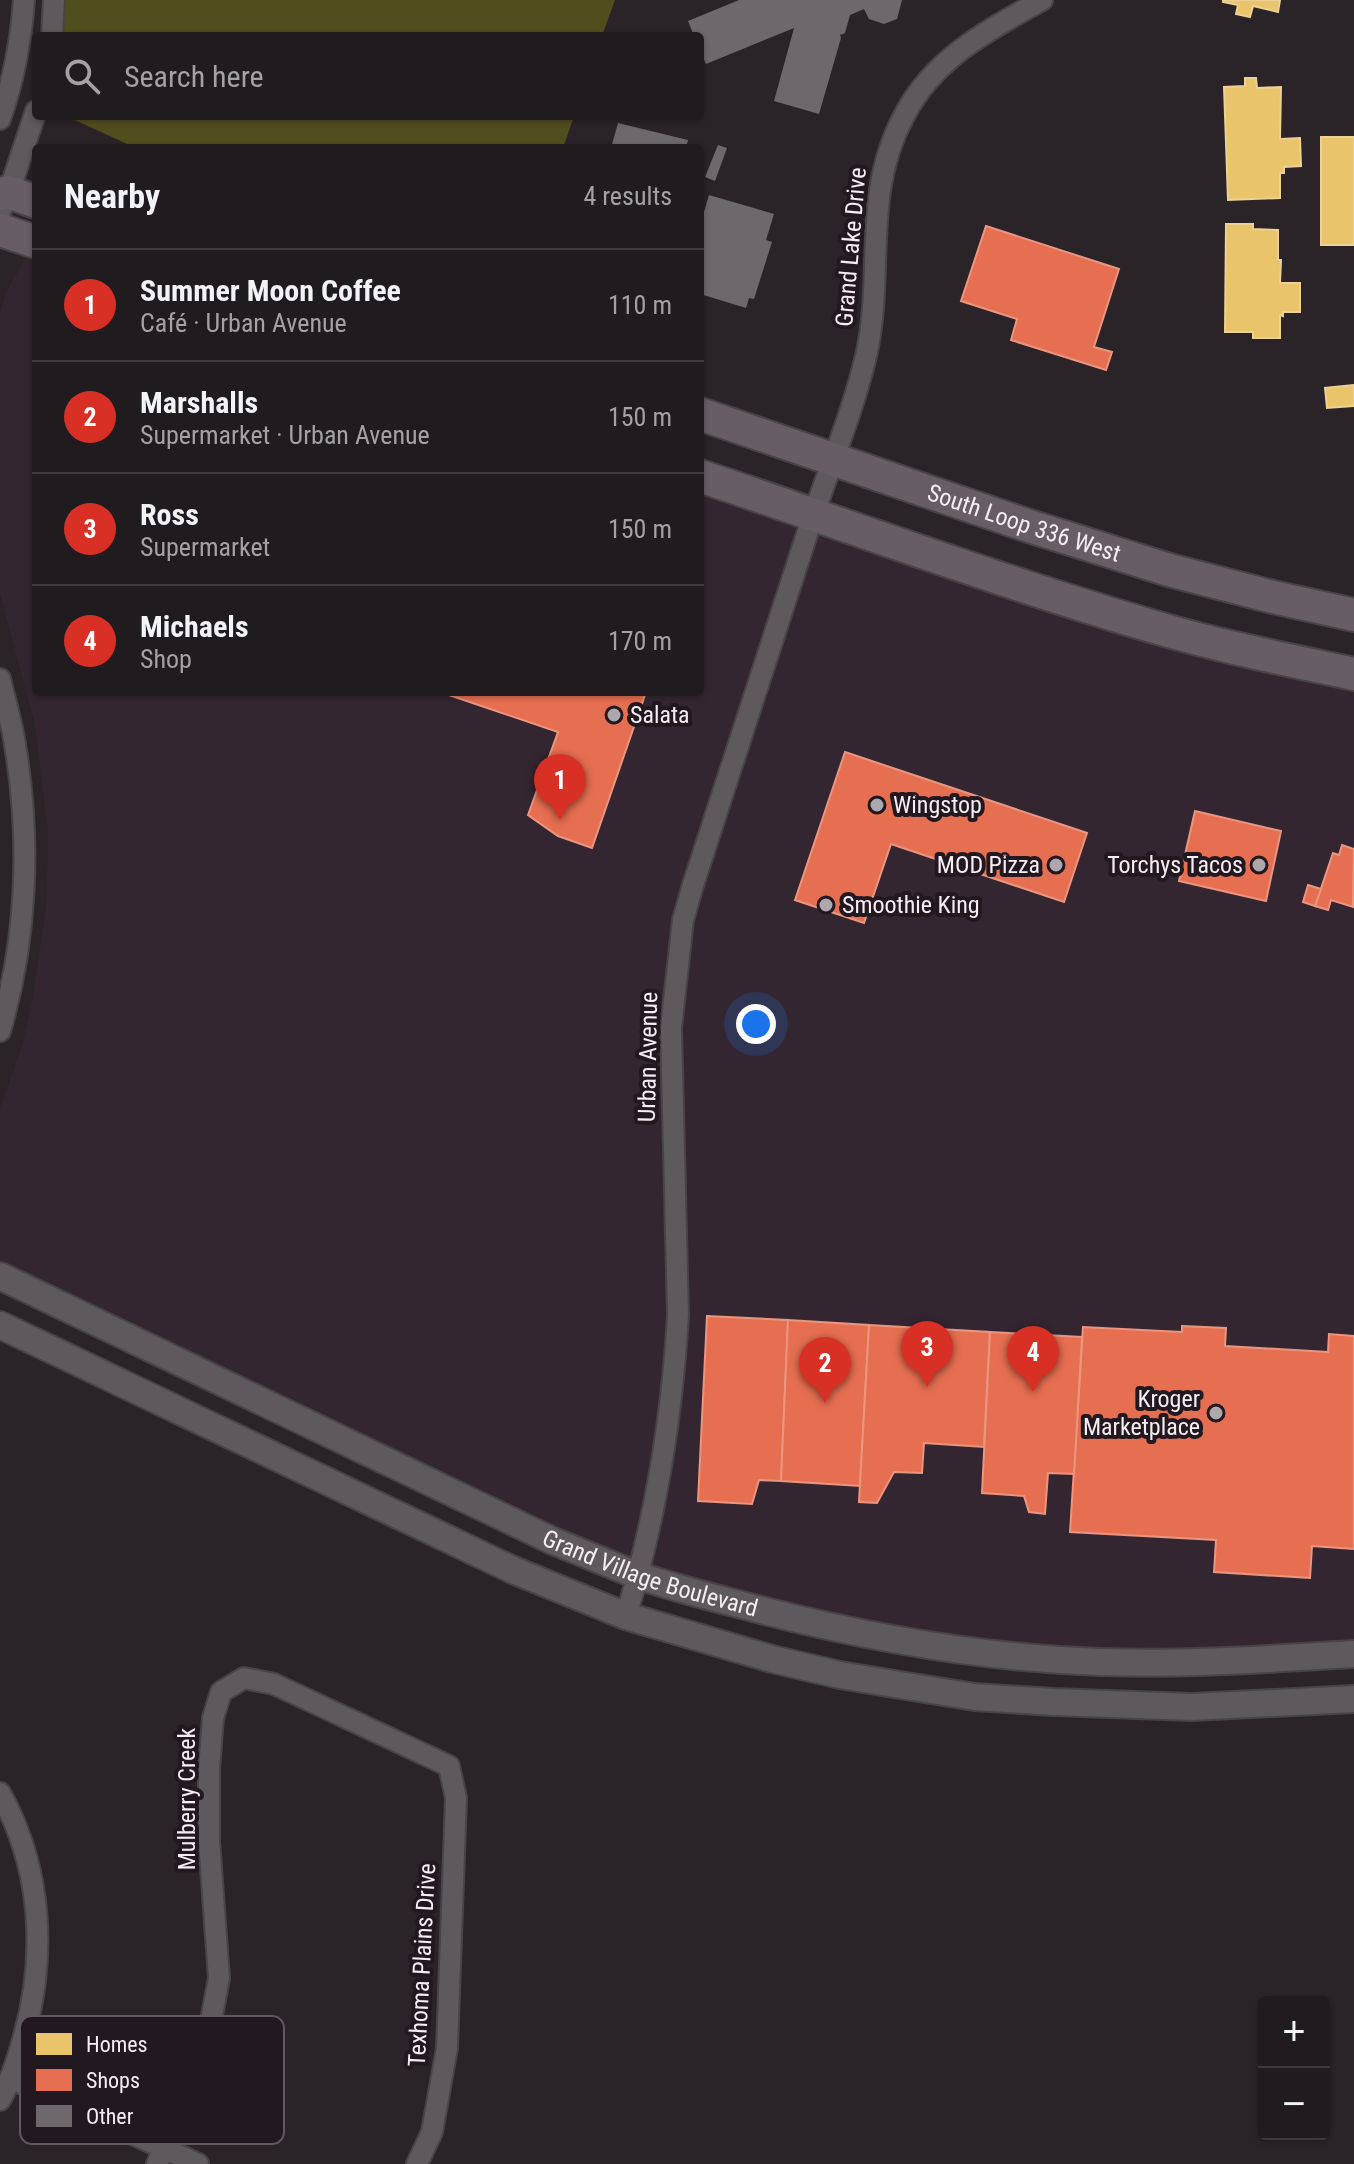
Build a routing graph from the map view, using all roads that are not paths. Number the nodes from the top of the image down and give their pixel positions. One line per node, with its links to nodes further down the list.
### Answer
1 (24, 0): 5 (street)
2 (54, 0): 4 (street)
3 (1042, 0): 11 (street, Grand Lake Drive)
4 (52, 32)
5 (0, 119)
6 (33, 120): 7 (street)
7 (11, 200)
8 (0, 230): 9 (main road)
9 (32, 241)
10 (704, 415): 11 (main road, South Loop 336 West)
11 (834, 459): 13 (street, Grand Lake Drive); 14 (main road, South Loop 336 West)
12 (704, 477): 13 (main road)
13 (814, 515): 15 (main road); 24 (street, Urban Avenue)
14 (1354, 615)
15 (1354, 674)
16 (0, 679): 17 (street)
17 (0, 1031)
18 (0, 1276): 20 (street, Grand Village Boulevard)
19 (0, 1325): 21 (street, Grand Village Boulevard)
20 (173, 1360): 21 (street); 22 (street, Grand Village Boulevard)
21 (155, 1399): 23 (street, Grand Village Boulevard)
22 (418, 1477): 23 (street); 24 (street, Grand Village Boulevard)
23 (399, 1517): 25 (street, Grand Village Boulevard)
24 (639, 1575): 25 (street, Urban Avenue); 27 (street, Grand Village Boulevard)
25 (626, 1616): 29 (street, Grand Village Boulevard)
26 (1354, 1654): 27 (street, Grand Village Boulevard)
27 (1058, 1660): 29 (street)
28 (1354, 1699): 29 (street, Grand Village Boulevard)
29 (1054, 1702)
30 (449, 1766): 33 (street, Mulberry Creek); 41 (street, Texhoma Plains Drive)
31 (0, 1793): 32 (street)
32 (30, 2016)
33 (212, 2016)
34 (20, 2047): 35 (street)
35 (10, 2078): 36 (street); 37 (street)
36 (20, 2083)
37 (0, 2100)
38 (138, 2144): 39 (street)
39 (161, 2156): 40 (street)
40 (198, 2164)
41 (417, 2164)

